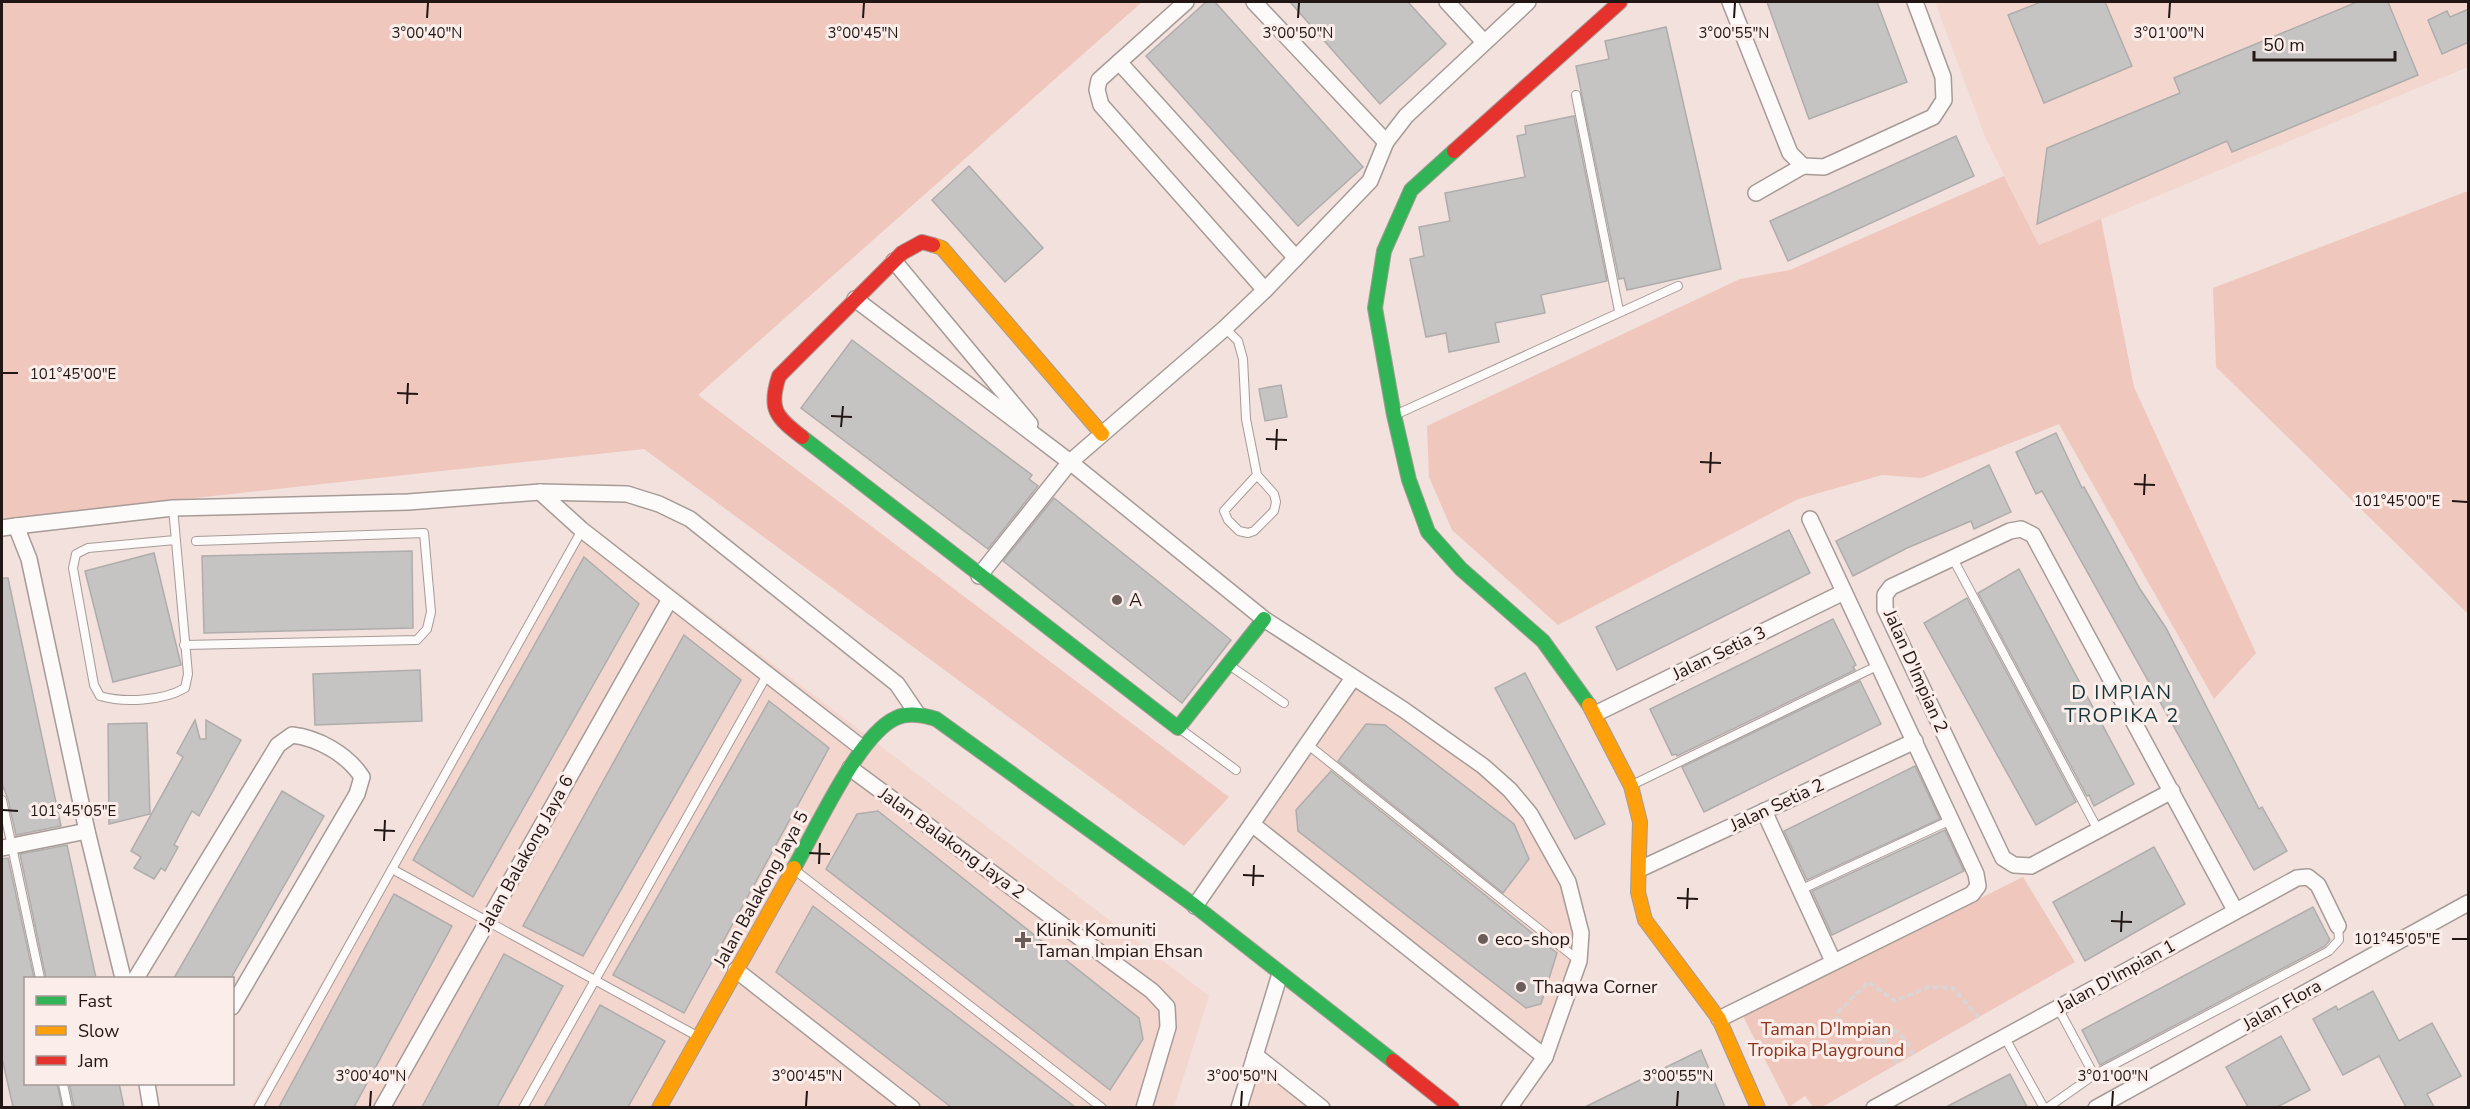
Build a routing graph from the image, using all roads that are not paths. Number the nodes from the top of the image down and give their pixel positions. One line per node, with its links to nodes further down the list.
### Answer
1 (1186, 2): 9 (street)
2 (1254, 2): 11 (street)
3 (1448, 2): 8 (street)
4 (1528, 2): 8 (street)
5 (1620, 2): 21 (street)
6 (1730, 2): 12 (street)
7 (1915, 2): 12 (street)
8 (1484, 42): 11 (street)
9 (1119, 62): 14 (street); 17 (street)
10 (1576, 95): 19 (lane)
11 (1386, 142): 14 (street)
12 (1803, 166): 13 (street)
13 (1756, 193)
14 (1296, 258): 17 (street)
15 (894, 261): 18 (street); 22 (street); 23 (street)
16 (1678, 286): 19 (lane)
17 (1265, 290): 20 (street)
18 (855, 299): 23 (street); 34 (street)
19 (1619, 311): 21 (lane)
20 (1225, 328): 22 (street); 25 (lane)
21 (1394, 415): 45 (street)
22 (1102, 434): 24 (street)
23 (1048, 446): 24 (street)
24 (1070, 462): 34 (street); 37 (street)
25 (1257, 475): 25 (lane)
26 (540, 492): 27 (street); 30 (street); 44 (street)
27 (173, 508): 29 (street); 31 (lane)
28 (1810, 519): 35 (street)
29 (9, 527): 59 (street)
30 (582, 530): 36 (street); 62 (lane)
31 (175, 540): 38 (lane); 38 (lane)
32 (196, 541): 38 (lane)
33 (1952, 557): 53 (street, Jalan D'Impian 2); 58 (lane); 58 (street, Jalan D'Impian 2)
34 (979, 576): 46 (street)
35 (1844, 592): 40 (street); 45 (street, Jalan Setia 3)
36 (670, 598): 41 (street); 68 (street, Jalan Balakong Jaya 6)
37 (1264, 619): 39 (street); 42 (street)
38 (183, 645)
39 (1229, 665): 43 (lane); 46 (street)
40 (1879, 665): 47 (street); 52 (lane)
41 (767, 675): 49 (street); 77 (lane)
42 (1353, 678): 48 (street); 70 (street)
43 (1284, 703)
44 (916, 712): 49 (street, Jalan Balakong Jaya 5); 66 (street)
45 (1594, 714): 52 (street)
46 (1178, 728): 51 (lane)
47 (1915, 741): 55 (street, Jalan Setia 2); 56 (street)
48 (1307, 744): 57 (street); 70 (lane)
49 (862, 748): 50 (street, Jalan Balakong Jaya 5)
50 (850, 768): 61 (street, Jalan Balakong Jaya 5); 97 (street, Jalan Balakong Jaya 2)
51 (1236, 770)
52 (1630, 786): 63 (street)
53 (2172, 791): 58 (street, Jalan D'Impian 2); 67 (street, Jalan D'Impian 2)
54 (2, 800): 60 (lane)
55 (1764, 811): 63 (street, Jalan Setia 2); 64 (street)
56 (1951, 819): 64 (lane); 71 (street)
57 (1252, 824): 66 (street); 84 (street)
58 (2098, 830)
59 (87, 831): 60 (street); 75 (street)
60 (7, 847): 74 (lane)
61 (793, 868): 72 (street, Jalan Balakong Jaya 5); 96 (lane)
62 (392, 869): 68 (lane); 91 (lane)
63 (1640, 869): 80 (street)
64 (1800, 890): 71 (street)
65 (2469, 903): 105 (street, Jalan Flora)
66 (1195, 906): 73 (street)
67 (2235, 910): 69 (street, Jalan D'Impian 1); 79 (street, Jalan D'Impian 1)
68 (488, 921): 77 (lane); 92 (street, Jalan Balakong Jaya 6)
69 (2338, 926): 85 (lane)
70 (1579, 961): 84 (street)
71 (1833, 962): 80 (street)
72 (736, 970): 81 (street, Jalan Balakong Jaya 5); 88 (street)
73 (1280, 974): 83 (street); 100 (street)
74 (40, 977)
75 (123, 977)
76 (137, 977): 78 (street)
77 (595, 980): 81 (lane); 93 (lane)
78 (234, 1004)
79 (2058, 1008): 82 (street, Jalan D'Impian 1); 85 (lane)
80 (1719, 1018): 102 (street)
81 (698, 1037): 94 (street, Jalan Balakong Jaya 5)
82 (2005, 1038): 103 (street, Jalan D'Impian 1); 104 (lane)
83 (1255, 1055): 98 (street); 99 (street)
84 (1545, 1057): 101 (street)
85 (2094, 1075): 104 (lane)
86 (63, 1085): 89 (lane)
87 (147, 1085): 90 (street)
88 (894, 1101): 95 (street)
89 (68, 1107)
90 (151, 1107)
91 (258, 1107)
92 (382, 1107)
93 (523, 1107)
94 (658, 1107)
95 (912, 1107)
96 (1102, 1107)
97 (1144, 1107)
98 (1239, 1107)
99 (1322, 1107)
100 (1452, 1107)
101 (1509, 1107)
102 (1758, 1107)
103 (1874, 1107)
104 (2045, 1107)
105 (2096, 1107)

